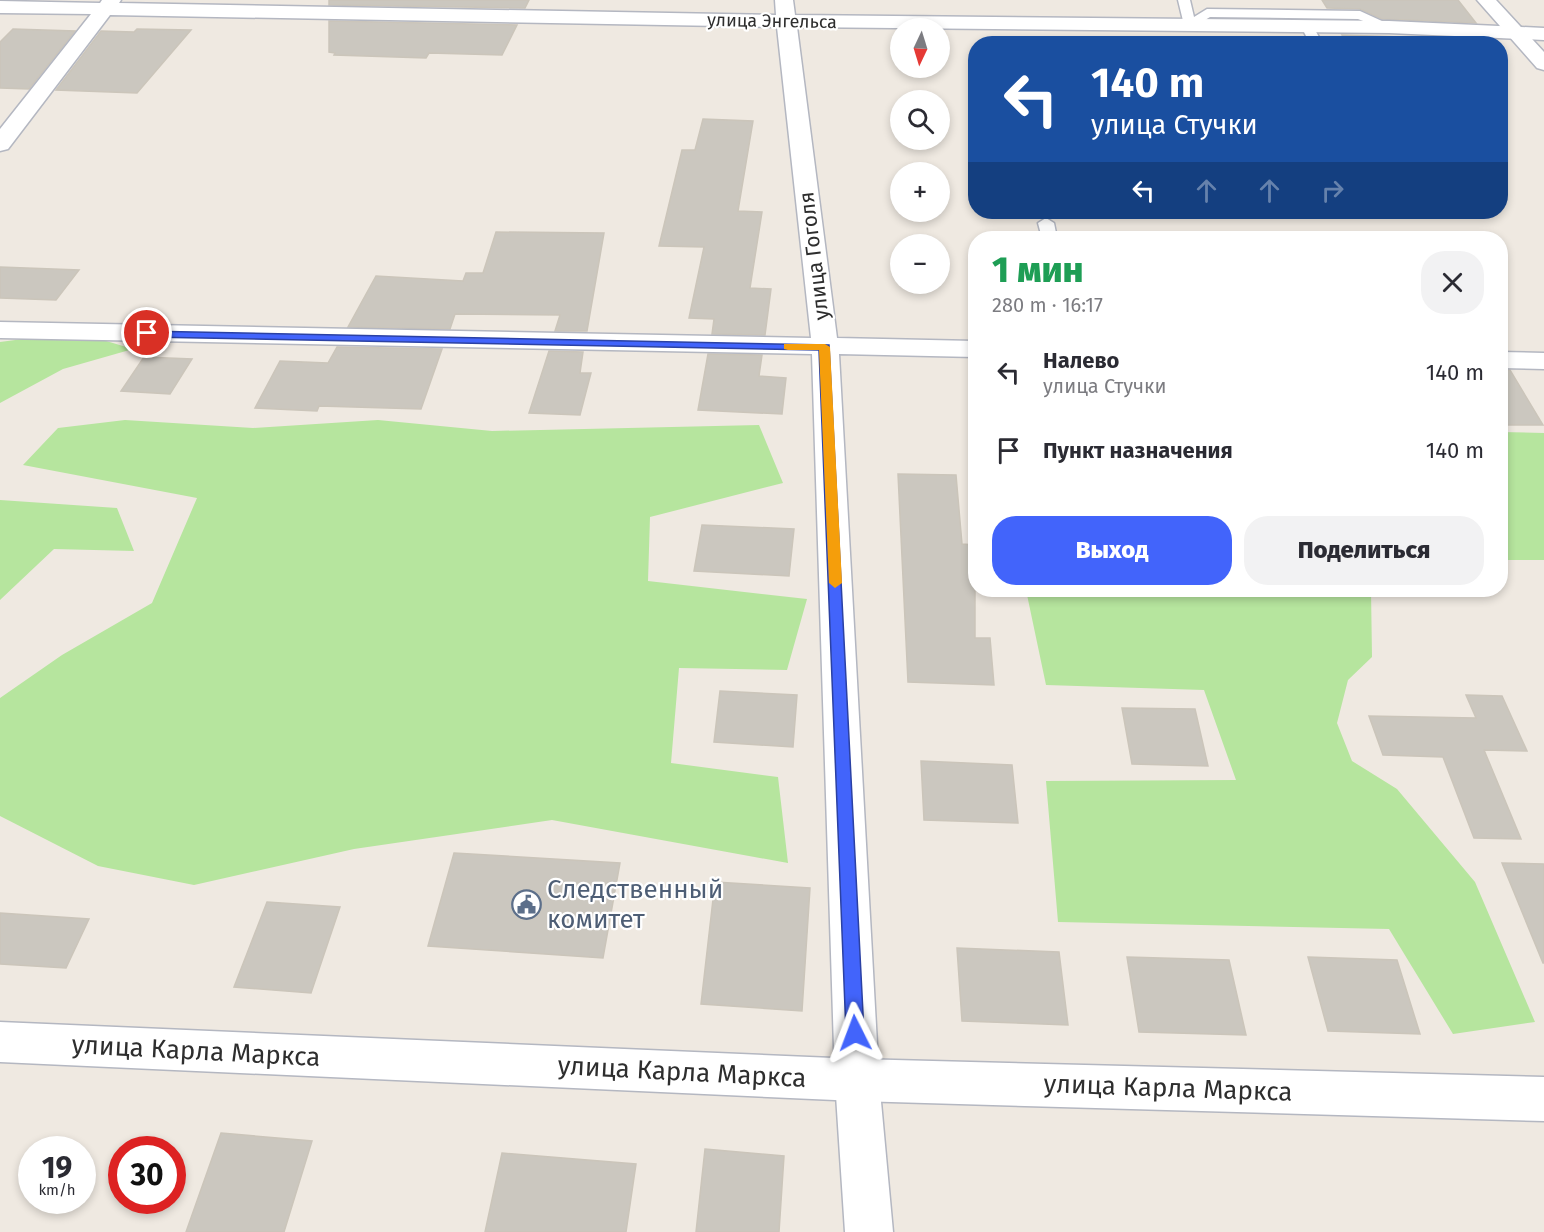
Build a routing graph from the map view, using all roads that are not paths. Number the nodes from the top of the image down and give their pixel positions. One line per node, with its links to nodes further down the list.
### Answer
1 (1184, 0): 6 (lane)
2 (1486, 0): 9 (street)
3 (108, 4): 4 (street, улица Энгельса); 5 (street, улица Энгельса); 13 (street)
4 (0, 8)
5 (785, 10): 6 (street, улица Энгельса); 17 (street, улица Гоголя)
6 (1190, 25): 7 (street, улица Энгельса); 8 (lane)
7 (1307, 26): 8 (street, улица Энгельса); 11 (lane)
8 (1389, 27): 9 (street, улица Энгельса)
9 (1515, 33): 10 (street, улица Энгельса); 12 (street)
10 (1544, 33)
11 (1313, 36)
12 (1544, 64)
13 (0, 144)
14 (1046, 223): 15 (lane)
15 (1048, 231)
16 (0, 330): 17 (street)
17 (825, 347): 18 (street); 22 (street, улица Гоголя)
18 (968, 349)
19 (1508, 360): 20 (street)
20 (1544, 361)
21 (0, 1042): 22 (street, улица Карла Маркса)
22 (857, 1080): 23 (street, улица Карла Маркса); 24 (street, улица Гоголя)
23 (1544, 1099)
24 (869, 1232)

